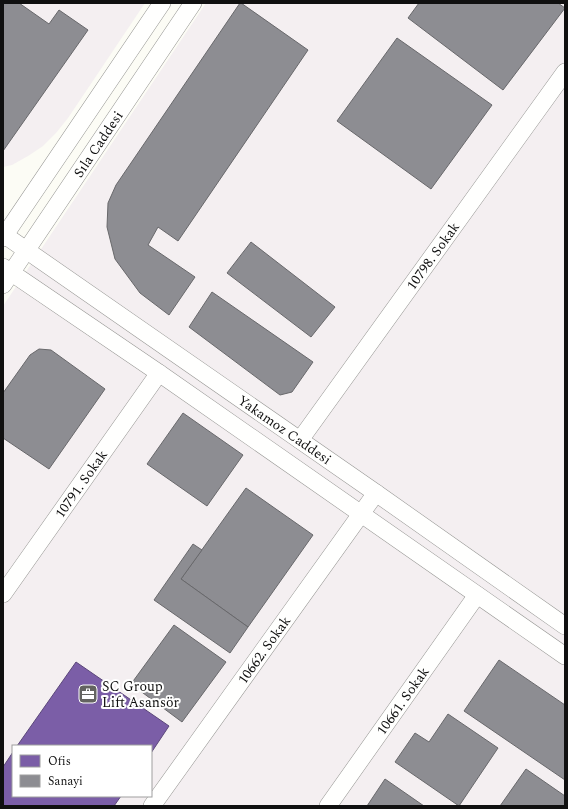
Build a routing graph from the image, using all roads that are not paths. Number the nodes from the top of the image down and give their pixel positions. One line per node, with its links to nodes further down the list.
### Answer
1 (161, 3): 4 (street)
2 (193, 3): 5 (street, Sıla Caddesi)
3 (565, 72): 8 (street, 10798. Sokak)
4 (4, 236): 5 (street, Yakamoz Caddesi)
5 (26, 250): 6 (street, Sıla Caddesi); 8 (street, Yakamoz Caddesi)
6 (6, 275): 7 (street, Yakamoz Caddesi)
7 (159, 373): 10 (street, Yakamoz Caddesi); 11 (street, 10791. Sokak)
8 (300, 440): 9 (street, Yakamoz Caddesi)
9 (376, 493): 10 (street, 10662. Sokak); 13 (street, Yakamoz Caddesi)
10 (361, 514): 12 (street, Yakamoz Caddesi); 15 (street, 10662. Sokak)
11 (3, 594)
12 (477, 595): 14 (street, Yakamoz Caddesi); 16 (street, 10661. Sokak)
13 (565, 626)
14 (565, 656)
15 (152, 806)
16 (328, 806)

